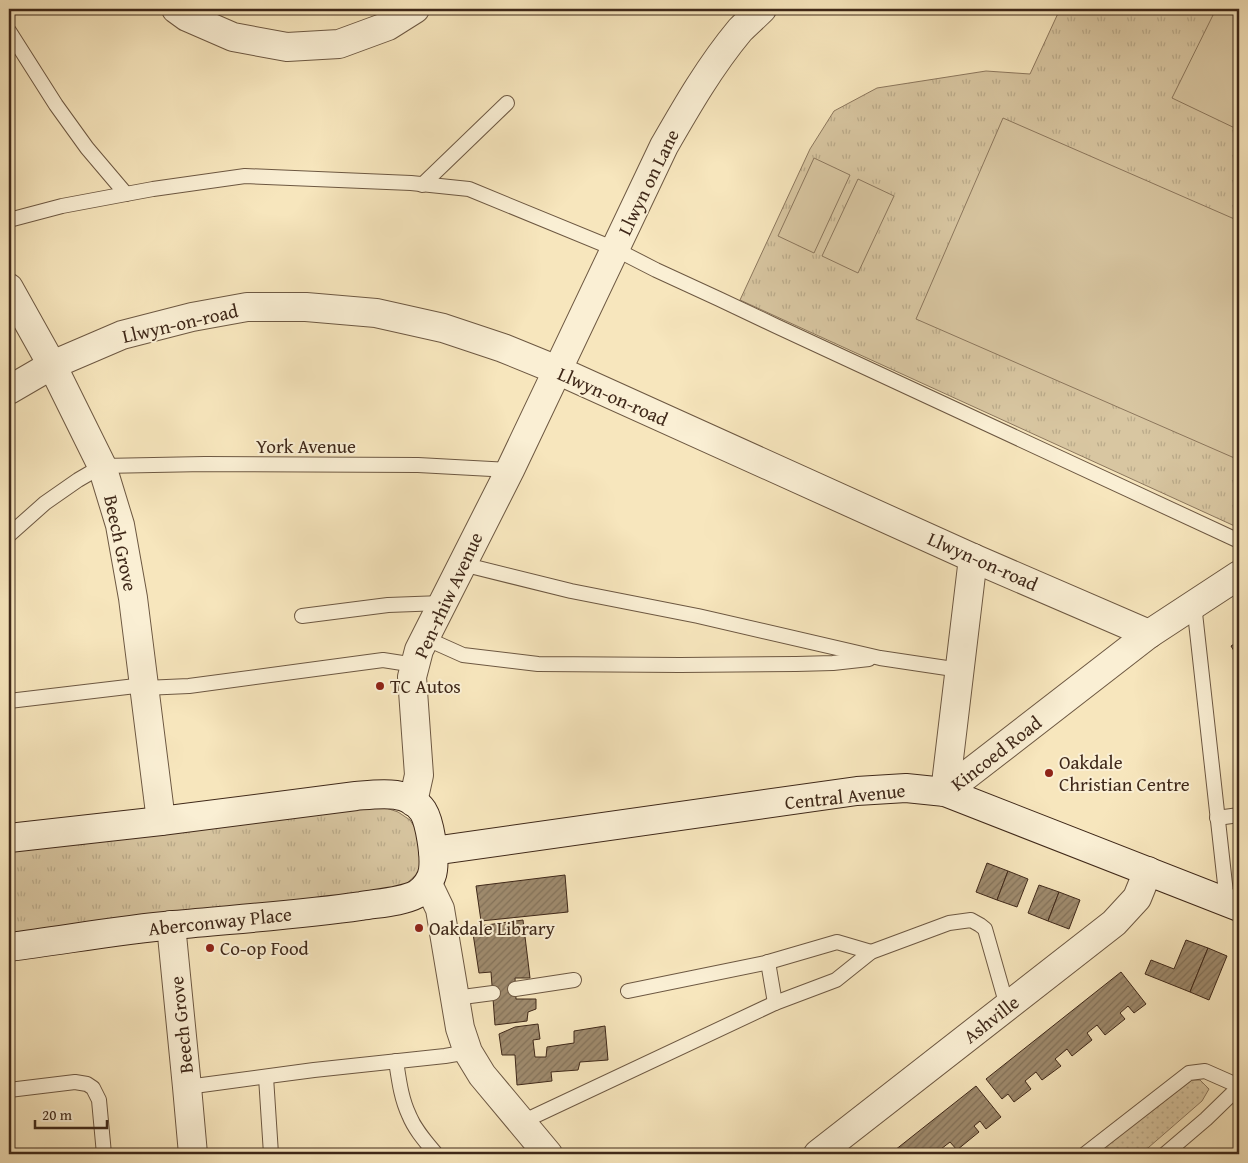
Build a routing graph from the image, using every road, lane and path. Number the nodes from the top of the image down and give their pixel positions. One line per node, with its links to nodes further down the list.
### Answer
1 (176, 9): 2 (street)
2 (415, 9)
3 (762, 9): 9 (street, Llwyn on Lane)
4 (9, 31): 7 (lane)
5 (507, 103): 6 (lane)
6 (422, 185): 7 (lane); 9 (lane)
7 (126, 194): 8 (lane)
8 (9, 220)
9 (615, 249): 12 (street, Llwyn on Lane); 17 (lane)
10 (9, 288): 11 (street, Beech Grove)
11 (52, 364): 12 (street, Llwyn-on-road); 13 (street, Llwyn-on-road); 14 (street, Beech Grove)
12 (557, 370): 15 (street, Pen-rhiw Avenue); 18 (street, Llwyn-on-road)
13 (9, 390)
14 (102, 466): 15 (lane, York Avenue); 16 (lane); 29 (street, Beech Grove)
15 (510, 470): 19 (street, Pen-rhiw Avenue)
16 (9, 535)
17 (1239, 541)
18 (973, 558): 24 (street, Llwyn-on-road); 28 (street, Kincoed Road)
19 (462, 564): 21 (street, Pen-rhiw Avenue); 26 (lane)
20 (1239, 575): 22 (street, Kincoed Road)
21 (442, 603): 23 (lane); 25 (street, Pen-rhiw Avenue)
22 (1194, 604): 24 (street, Kincoed Road); 34 (lane)
23 (302, 616)
24 (1149, 634): 31 (street, Kincoed Road)
25 (424, 638): 26 (lane); 27 (street, Pen-rhiw Avenue)
26 (880, 658): 28 (lane)
27 (415, 665): 29 (lane); 32 (street, Pen-rhiw Avenue)
28 (960, 670): 31 (street, Kincoed Road)
29 (144, 686): 30 (lane); 35 (street, Beech Grove)
30 (9, 701)
31 (945, 792): 37 (street, Central Avenue); 38 (street, Central Avenue)
32 (413, 802): 35 (street); 37 (street)
33 (1239, 815): 34 (lane)
34 (1217, 818): 40 (lane)
35 (161, 821): 36 (street)
36 (9, 838)
37 (433, 851): 39 (street)
38 (1148, 871): 40 (street, Central Avenue); 51 (street, Ashville)
39 (428, 884): 41 (street, Aberconway Place); 49 (street)
40 (1233, 905)
41 (170, 925): 42 (street, Aberconway Place); 55 (street, Beech Grove)
42 (9, 947)
43 (871, 952): 44 (lane); 50 (lane); 51 (lane)
44 (768, 962): 47 (lane); 50 (lane)
45 (574, 980): 46 (lane)
46 (515, 989)
47 (628, 991)
48 (493, 993): 49 (lane)
49 (455, 998): 52 (street)
50 (775, 1003): 58 (lane)
51 (1007, 1006): 64 (street, Ashville)
52 (468, 1052): 53 (lane); 58 (street)
53 (396, 1061): 54 (lane); 62 (lane)
54 (266, 1077): 55 (lane); 61 (lane)
55 (188, 1087): 60 (street, Beech Grove)
56 (1239, 1087): 65 (lane); 66 (lane)
57 (9, 1090): 59 (lane)
58 (522, 1122): 63 (street)
59 (104, 1154)
60 (193, 1154)
61 (271, 1154)
62 (436, 1154)
63 (548, 1154)
64 (818, 1154)
65 (1085, 1154)
66 (1165, 1154)

